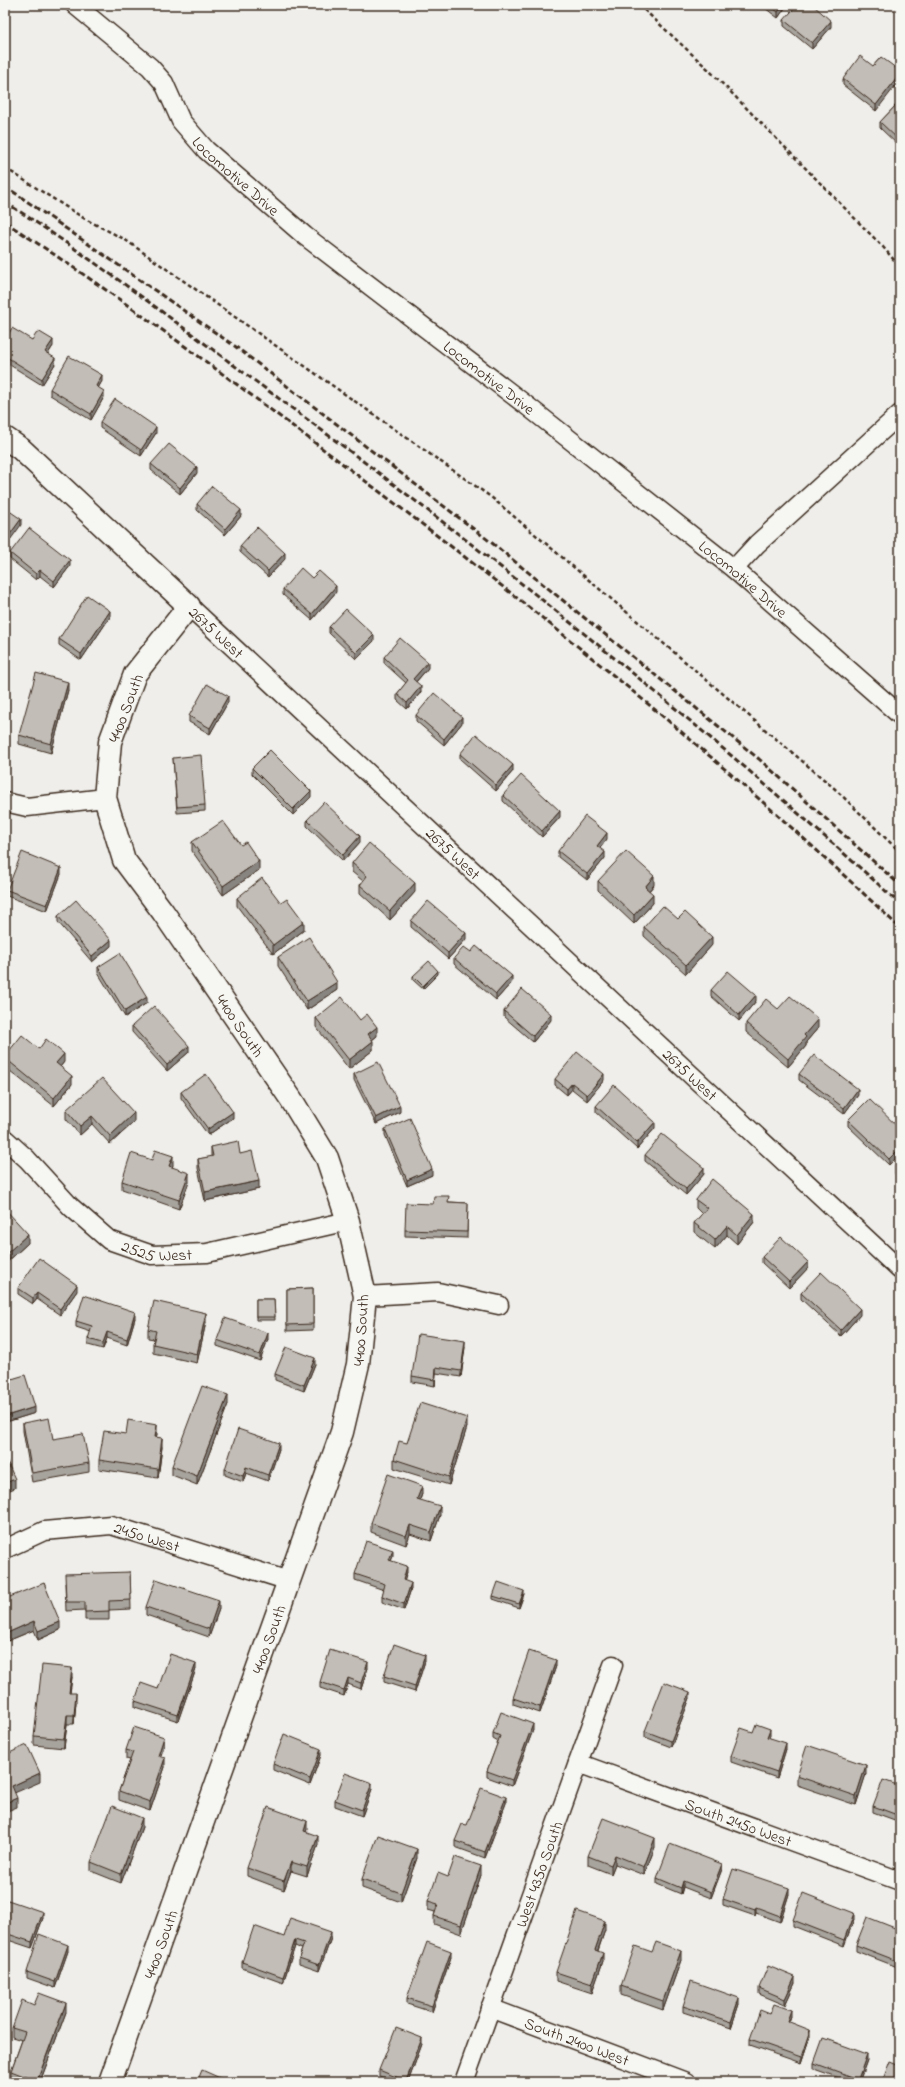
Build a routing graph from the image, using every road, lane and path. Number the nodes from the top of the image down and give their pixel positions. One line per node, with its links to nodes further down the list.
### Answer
1 (75, 5): 7 (street, Locomotive Drive)
2 (639, 5): 4 (path)
3 (5, 168): 12 (path)
4 (900, 267)
5 (900, 414): 7 (street)
6 (5, 438): 8 (street, 2675 West)
7 (734, 569): 9 (street, Locomotive Drive)
8 (189, 606): 10 (street, 4400 South); 15 (street, 2675 West)
9 (899, 712)
10 (105, 798): 11 (street); 14 (street, 4400 South)
11 (5, 802)
12 (900, 852)
13 (5, 1139): 14 (street, 2525 West)
14 (348, 1221): 16 (street, 4400 South)
15 (900, 1270)
16 (365, 1296): 17 (street); 19 (street, 4400 South)
17 (499, 1305)
18 (5, 1550): 19 (street, 2450 West)
19 (289, 1581): 24 (street, 4400 South)
20 (613, 1665): 21 (street, West 4350 South)
21 (578, 1763): 22 (street, South 2450 West); 23 (street, West 4350 South)
22 (900, 1881)
23 (490, 2008): 25 (street, West 4350 South); 26 (street, South 2400 West)
24 (110, 2082)
25 (464, 2082)
26 (686, 2082)

